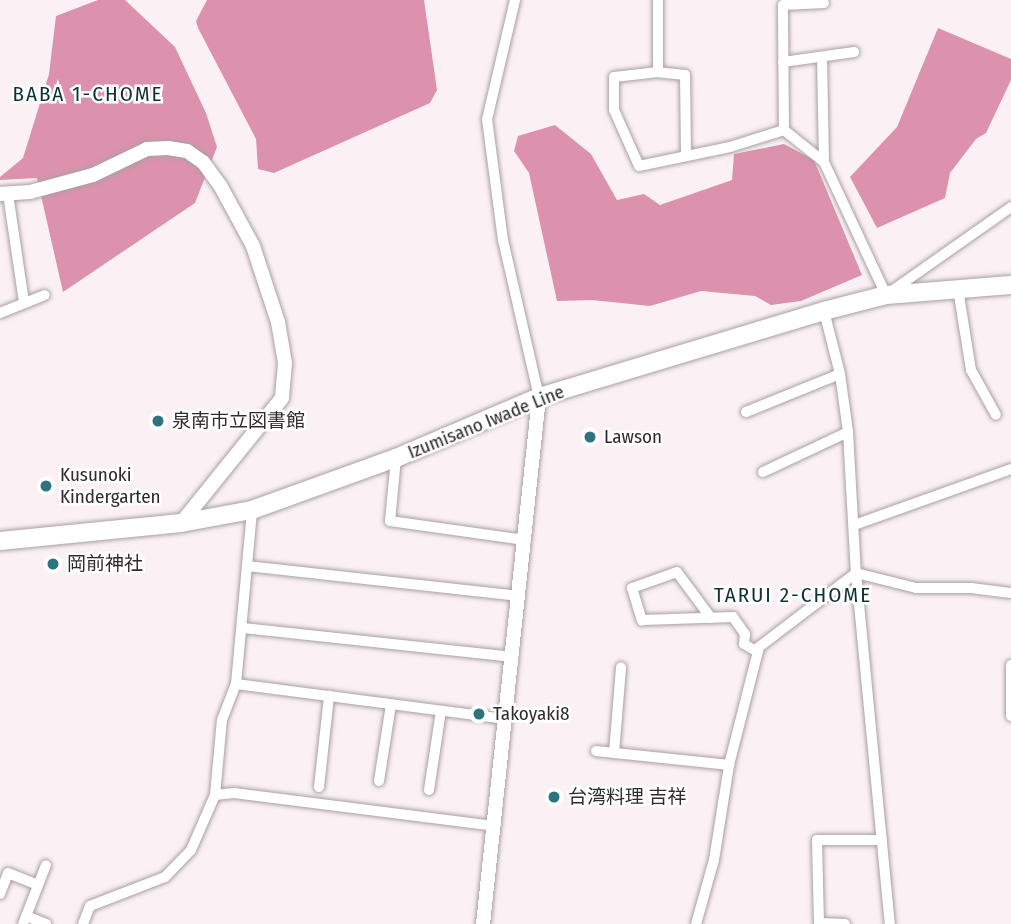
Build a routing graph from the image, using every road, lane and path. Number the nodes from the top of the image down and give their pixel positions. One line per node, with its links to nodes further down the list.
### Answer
1 (515, 0): 21 (street)
2 (658, 0): 7 (street)
3 (824, 3): 6 (street)
4 (854, 52): 5 (street)
5 (822, 57): 6 (street); 10 (street)
6 (783, 62): 8 (street)
7 (658, 72): 9 (street); 9 (street)
8 (784, 130): 9 (street); 10 (street)
9 (686, 155)
10 (824, 162): 16 (street)
11 (4, 194): 17 (street); 29 (street)
12 (1011, 207): 16 (street)
13 (1011, 285): 14 (main road, Izumisano Iwade Line)
14 (958, 289): 16 (main road, Izumisano Iwade Line); 23 (street)
15 (44, 295): 17 (street)
16 (886, 295): 18 (main road, Izumisano Iwade Line)
17 (24, 303): 19 (street)
18 (824, 311): 20 (street); 21 (main road, Izumisano Iwade Line)
19 (0, 313)
20 (840, 374): 22 (street); 24 (street)
21 (539, 397): 25 (main road, Izumisano Iwade Line); 31 (street)
22 (746, 412)
23 (996, 415)
24 (848, 432): 27 (street); 30 (street)
25 (396, 458): 28 (main road, Izumisano Iwade Line); 31 (street)
26 (1011, 470): 30 (street)
27 (762, 472)
28 (252, 510): 29 (main road, Izumisano Iwade Line); 33 (street)
29 (181, 523): 32 (main road, Izumisano Iwade Line)
30 (854, 525): 34 (street)
31 (525, 540): 36 (street)
32 (0, 541)
33 (247, 566): 36 (street); 38 (street)
34 (856, 573): 35 (street); 39 (street); 57 (street)
35 (1011, 593)
36 (519, 596): 40 (street)
37 (711, 618): 37 (street); 39 (street)
38 (243, 628): 40 (street); 43 (street)
39 (758, 652): 51 (street)
40 (513, 657): 48 (street)
41 (1011, 665): 47 (street)
42 (621, 667): 50 (street)
43 (236, 684): 44 (street); 55 (street)
44 (329, 696): 45 (street); 53 (street)
45 (391, 704): 46 (street); 52 (street)
46 (442, 711): 48 (street); 54 (street)
47 (1011, 716)
48 (507, 719): 56 (street)
49 (596, 751): 50 (street)
50 (614, 753): 51 (street)
51 (729, 765): 65 (street)
52 (379, 781)
53 (318, 787)
54 (429, 790)
55 (215, 795): 56 (street); 63 (street)
56 (494, 826): 64 (street)
57 (882, 840): 66 (street); 67 (street)
58 (46, 865): 59 (street)
59 (38, 885): 60 (street); 61 (street)
60 (0, 894)
61 (24, 920): 62 (street)
62 (47, 924)
63 (83, 924)
64 (484, 924)
65 (696, 924)
66 (845, 924)
67 (890, 924)

